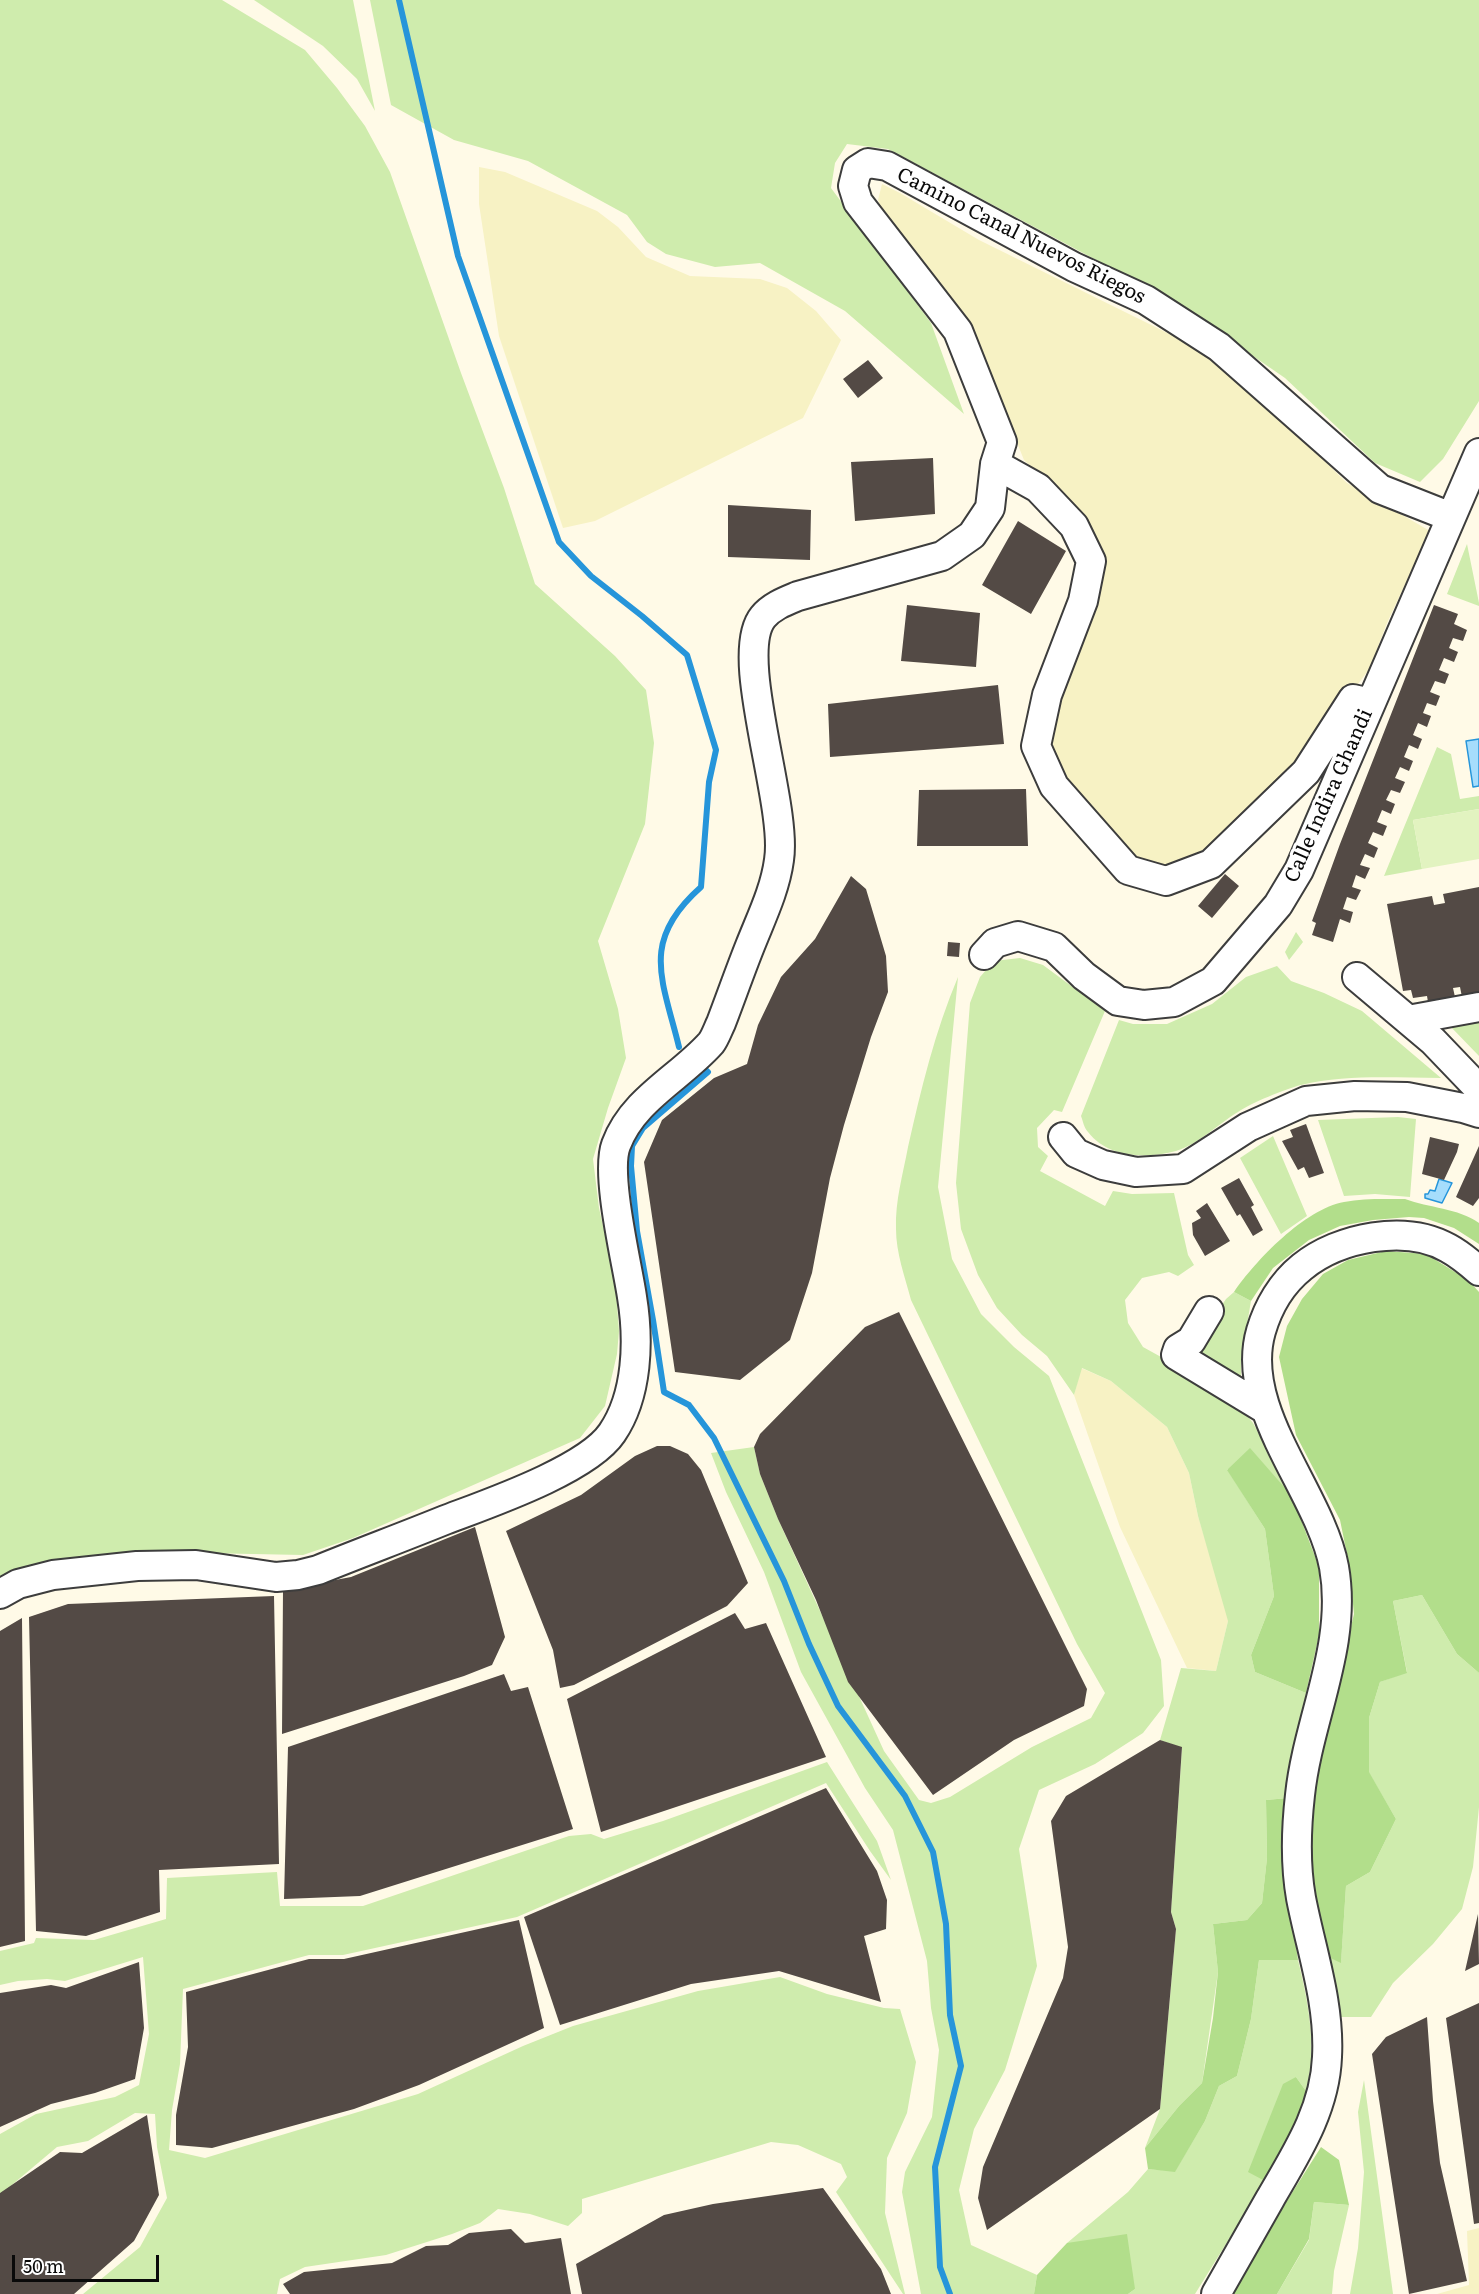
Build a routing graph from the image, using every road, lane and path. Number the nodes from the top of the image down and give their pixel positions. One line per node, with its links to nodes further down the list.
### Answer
1 (1479, 453): 3 (street, Calle Indira Ghandi)
2 (995, 464): 3 (street, Camino Canal Nuevos Riegos); 4 (street); 15 (street, Camino Canal Nuevos Riegos)
3 (1451, 517): 4 (street, Calle Indira Ghandi)
4 (1371, 703): 5 (street, Calle Indira Ghandi)
5 (984, 955)
6 (1357, 977): 8 (street)
7 (1479, 1007): 8 (street)
8 (1408, 1020): 9 (street)
9 (1479, 1089)
10 (1479, 1113): 11 (street)
11 (1063, 1137)
12 (1479, 1271): 14 (street)
13 (1209, 1311): 14 (street)
14 (1265, 1409): 16 (street)
15 (0, 1594)
16 (1216, 2294)

